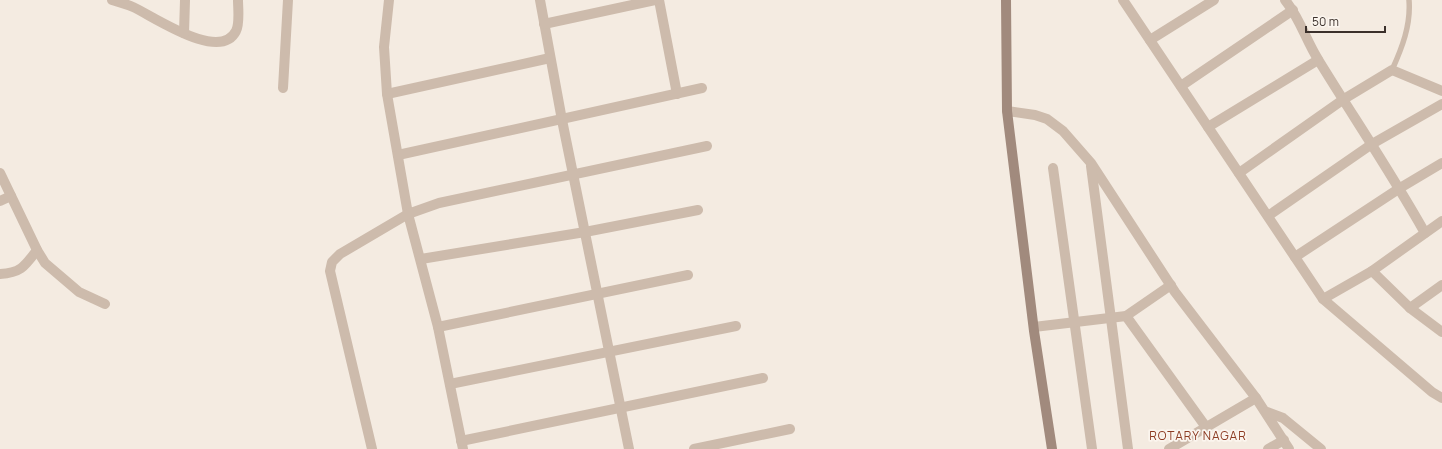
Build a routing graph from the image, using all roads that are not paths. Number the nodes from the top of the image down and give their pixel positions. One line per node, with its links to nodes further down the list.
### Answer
1 (112, 0): 14 (street)
2 (185, 0): 17 (street)
3 (238, 0): 17 (street)
4 (288, 0): 23 (street)
5 (389, 0): 26 (street)
6 (540, 0): 16 (street)
7 (655, 0): 16 (street)
8 (658, 0): 27 (street)
9 (1006, 0): 30 (street)
10 (1124, 0): 18 (street)
11 (1214, 0): 18 (street)
12 (1285, 0): 15 (street)
13 (1409, 0): 21 (lane)
14 (132, 3): 17 (street)
15 (1293, 10): 20 (street); 22 (street)
16 (544, 24): 19 (street)
17 (184, 33)
18 (1150, 40): 22 (street)
19 (550, 58): 26 (street); 31 (street)
20 (1318, 60): 28 (street); 32 (street)
21 (1392, 70): 25 (street); 28 (street)
22 (1181, 86): 32 (street)
23 (282, 88)
24 (702, 88): 27 (street)
25 (1442, 91)
26 (387, 94): 35 (street)
27 (677, 94): 31 (street)
28 (1344, 99): 33 (street); 39 (street)
29 (1442, 104): 33 (street)
30 (1007, 111): 37 (street); 68 (street)
31 (562, 120): 35 (street); 41 (street)
32 (1208, 127): 39 (street)
33 (1372, 144): 42 (street); 47 (street)
34 (707, 146): 41 (street)
35 (398, 155): 46 (street)
36 (1442, 163): 42 (street)
37 (1090, 164): 57 (street); 64 (street)
38 (1053, 168): 65 (street)
39 (1239, 172): 47 (street)
40 (0, 173): 43 (street)
41 (573, 174): 46 (street); 49 (street)
42 (1400, 188): 50 (street); 52 (street)
43 (11, 196): 44 (street); 51 (street)
44 (0, 201)
45 (698, 210): 49 (street)
46 (408, 214): 53 (street); 81 (street)
47 (1268, 216): 52 (street)
48 (1442, 221): 50 (street)
49 (585, 232): 53 (street); 59 (street)
50 (1425, 233): 54 (street)
51 (37, 250): 55 (street); 61 (street)
52 (1295, 257): 60 (street)
53 (421, 259): 67 (street)
54 (1372, 271): 60 (street); 62 (street)
55 (0, 274)
56 (688, 275): 59 (street)
57 (1171, 285): 63 (street); 73 (street)
58 (1442, 286): 62 (street)
59 (597, 293): 67 (street); 70 (street)
60 (1323, 299): 74 (street)
61 (105, 304)
62 (1410, 308): 69 (street)
63 (1126, 316): 64 (street); 77 (street)
64 (1112, 318): 65 (street); 86 (street)
65 (1075, 322): 68 (street); 85 (street)
66 (736, 326): 70 (street)
67 (438, 327): 72 (street)
68 (1034, 327): 84 (street)
69 (1442, 332)
70 (609, 350): 72 (street); 75 (street)
71 (763, 378): 75 (street)
72 (450, 384): 80 (street)
73 (1256, 398): 76 (street); 77 (street)
74 (1442, 398)
75 (621, 407): 80 (street); 82 (street)
76 (1267, 412): 79 (street); 90 (street)
77 (1206, 427): 87 (street)
78 (790, 429): 83 (street)
79 (1284, 440): 88 (street); 89 (street)
80 (462, 445)
81 (372, 449)
82 (629, 449)
83 (694, 449)
84 (1052, 449)
85 (1092, 449)
86 (1128, 449)
87 (1169, 449)
88 (1268, 449)
89 (1289, 449)
90 (1321, 449)

